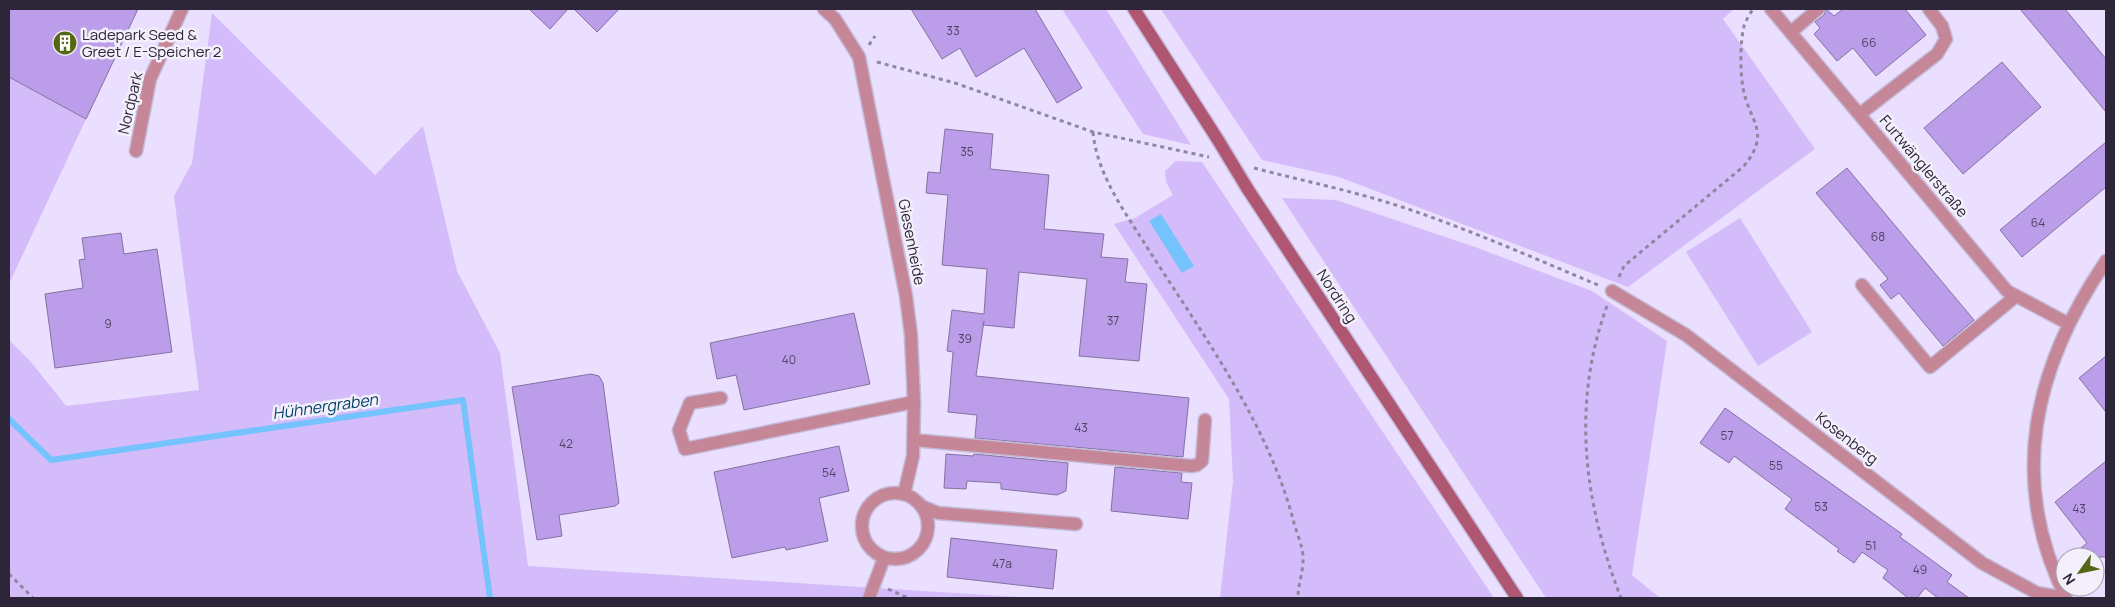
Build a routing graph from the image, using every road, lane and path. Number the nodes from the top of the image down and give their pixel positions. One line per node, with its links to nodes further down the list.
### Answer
1 (182, 9): 12 (street, Nordpark)
2 (824, 9): 9 (street, Giesenheide)
3 (1134, 9): 34 (main road, Nordring, bridge)
4 (1753, 9): 17 (path)
5 (1772, 9): 8 (street, Furtwänglerstraße)
6 (1818, 9): 8 (street)
7 (1929, 9): 10 (street)
8 (1791, 32): 10 (street, Furtwänglerstraße)
9 (859, 57): 11 (path); 21 (street, Giesenheide)
10 (1860, 114): 18 (street, Furtwänglerstraße)
11 (1094, 132): 13 (path); 33 (path)
12 (136, 151)
13 (1196, 153)
14 (1264, 171): 17 (path)
15 (2106, 261): 19 (street)
16 (1862, 285): 18 (street)
17 (1612, 292): 35 (path); 36 (street, Kosenberg)
18 (2016, 296): 19 (street, Furtwänglerstraße)
19 (2069, 324): 36 (street)
20 (722, 398): 21 (street)
21 (914, 402): 23 (street, Giesenheide)
22 (1205, 420): 23 (street)
23 (914, 440): 24 (street, Giesenheide)
24 (904, 494): 25 (street); 27 (street)
25 (921, 506): 26 (street); 27 (street)
26 (1076, 524)
27 (884, 558): 29 (street)
28 (9, 574): 30 (path)
29 (876, 584): 31 (street); 32 (path)
30 (33, 598)
31 (869, 598)
32 (908, 598)
33 (1295, 598)
34 (1517, 598)
35 (1621, 598)
36 (2066, 598)

